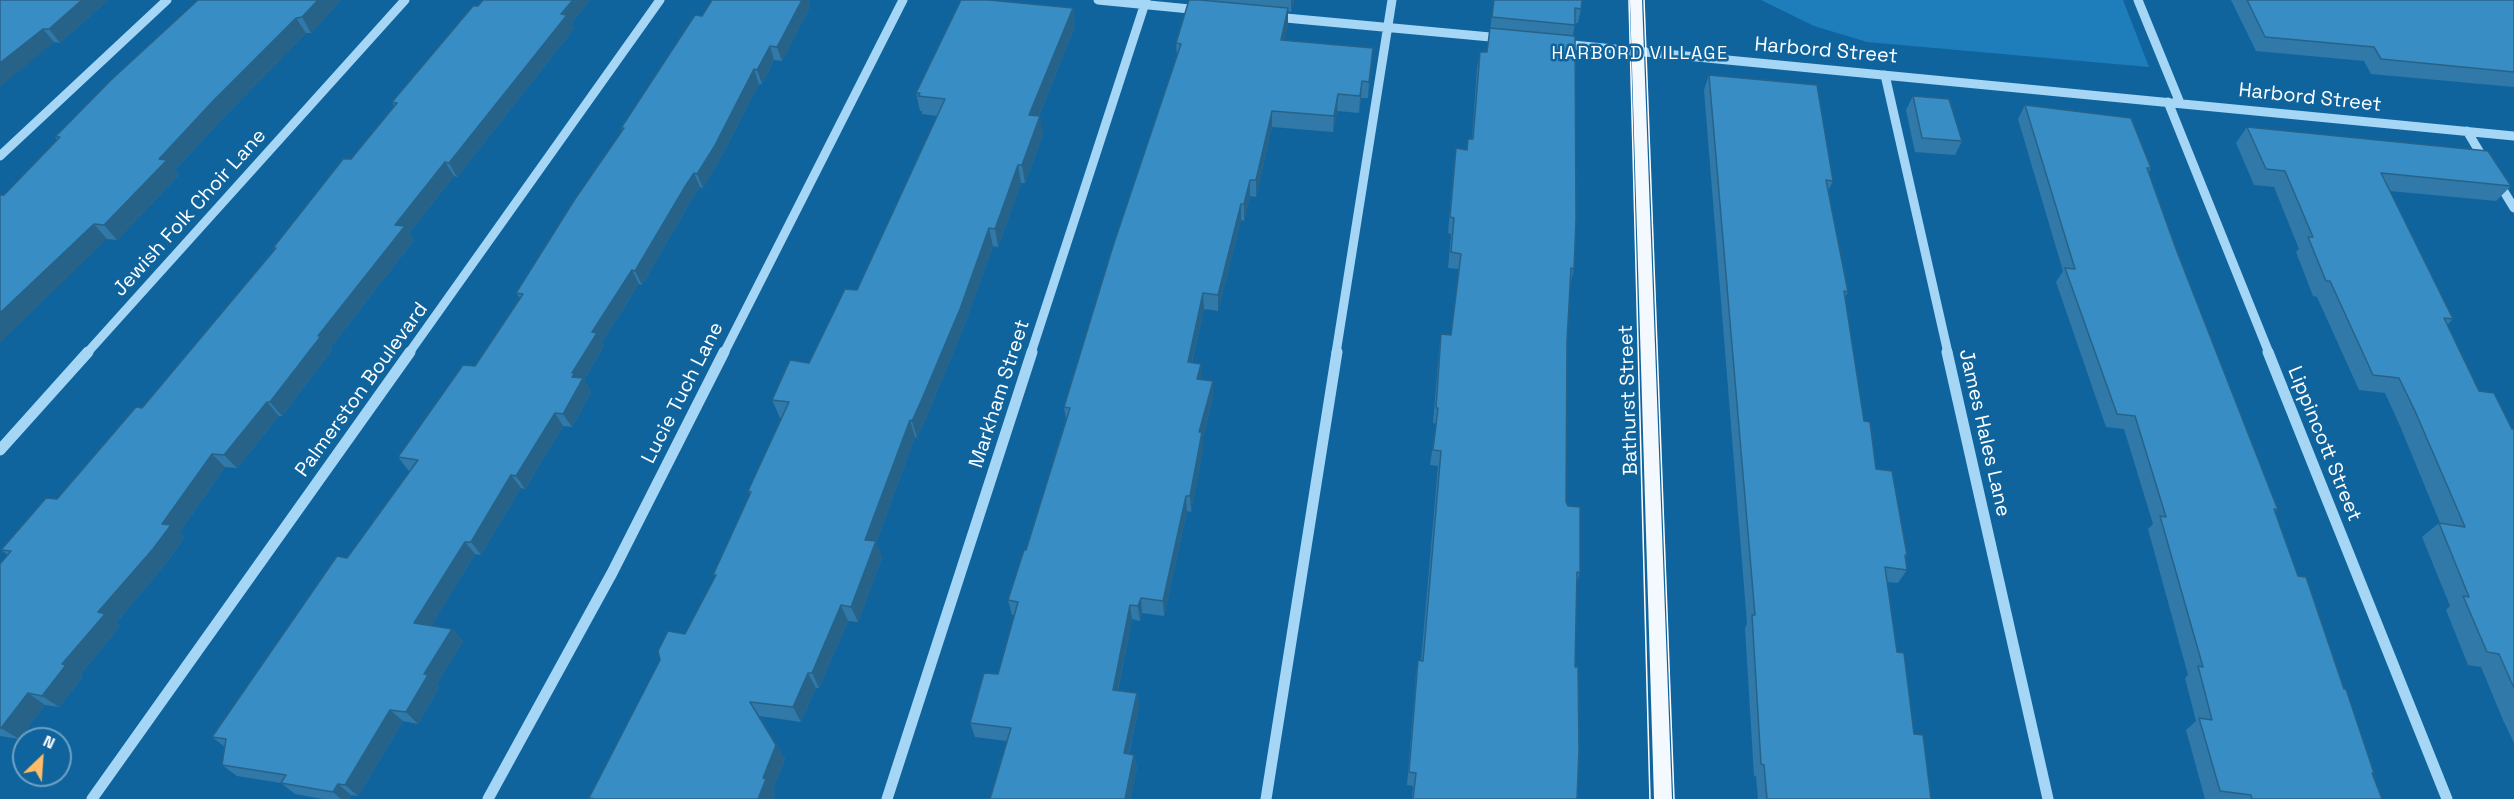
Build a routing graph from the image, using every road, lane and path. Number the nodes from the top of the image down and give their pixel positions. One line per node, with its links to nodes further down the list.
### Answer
1 (167, 0): 20 (street)
2 (405, 0): 22 (street, Jewish Folk Choir Lane)
3 (660, 0): 23 (street, Palmerston Boulevard)
4 (903, 0): 24 (street, Lucie Tuch Lane)
5 (1098, 0): 9 (street)
6 (1392, 0): 12 (street)
7 (1636, 0): 15 (main road, Bathurst Street)
8 (2138, 0): 17 (street, Lippincott Street)
9 (1146, 2): 10 (street); 25 (street, Markham Street)
10 (1214, 11)
11 (1261, 15): 12 (street)
12 (1388, 27): 13 (street); 26 (street)
13 (1514, 39)
14 (1548, 43): 15 (street, Harbord Street)
15 (1638, 51): 16 (street, Harbord Street); 27 (main road, Bathurst Street)
16 (1885, 75): 17 (street, Harbord Street); 28 (street, James Hales Lane)
17 (2174, 102): 18 (street, Harbord Street); 29 (street, Lippincott Street)
18 (2467, 131): 19 (street, Harbord Street); 21 (street)
19 (2514, 136)
20 (0, 156)
21 (2514, 208)
22 (0, 450)
23 (92, 799)
24 (488, 799)
25 (887, 799)
26 (1266, 799)
27 (1663, 799)
28 (2048, 799)
29 (2447, 799)

